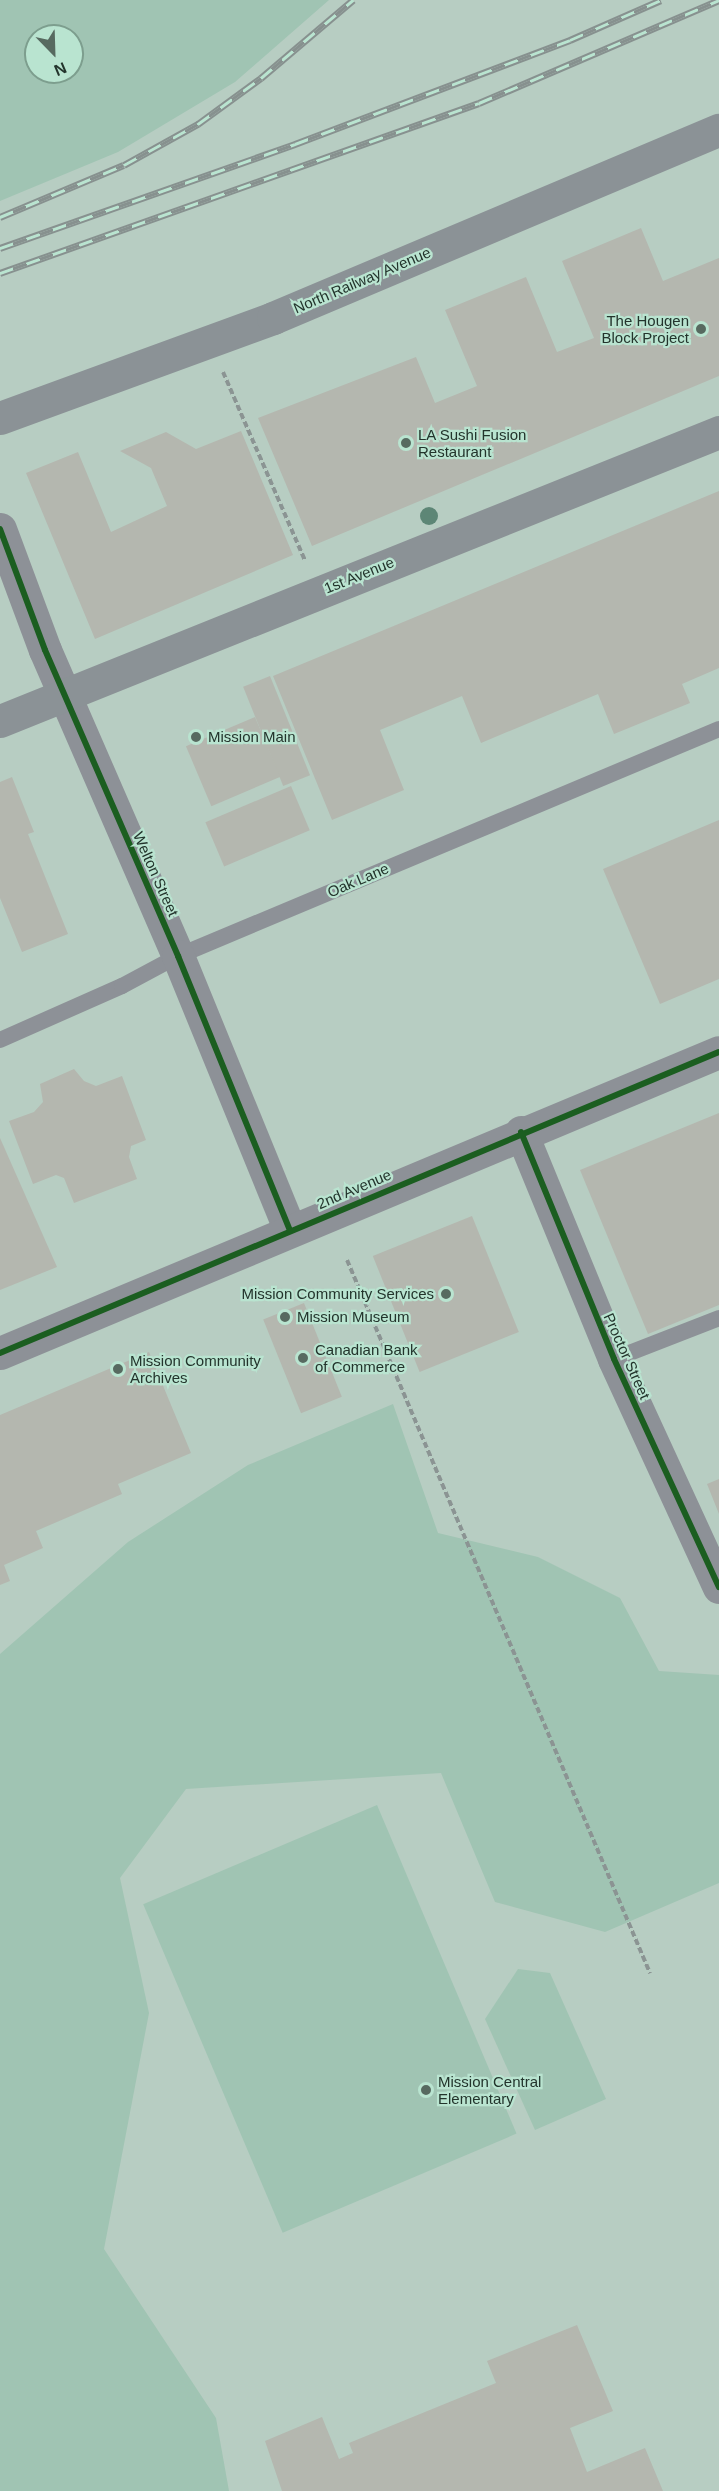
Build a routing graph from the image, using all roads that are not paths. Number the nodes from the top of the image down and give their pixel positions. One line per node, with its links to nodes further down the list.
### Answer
1 (719, 130): 2 (main road, North Railway Avenue)
2 (0, 418)
3 (719, 432): 5 (main road, 1st Avenue)
4 (0, 529): 5 (street, Welton Street)
5 (65, 695): 6 (main road, 1st Avenue); 8 (street, Welton Street)
6 (0, 722)
7 (719, 729): 8 (lane, Oak Lane)
8 (178, 956): 9 (lane, Oak Lane); 12 (street, Welton Street)
9 (0, 1040)
10 (719, 1052): 11 (street, 2nd Avenue)
11 (520, 1132): 12 (street, 2nd Avenue); 15 (street, Proctor Street)
12 (290, 1230): 14 (street, 2nd Avenue)
13 (719, 1318): 15 (lane)
14 (0, 1353)
15 (614, 1359): 16 (street, Proctor Street)
16 (719, 1587)

